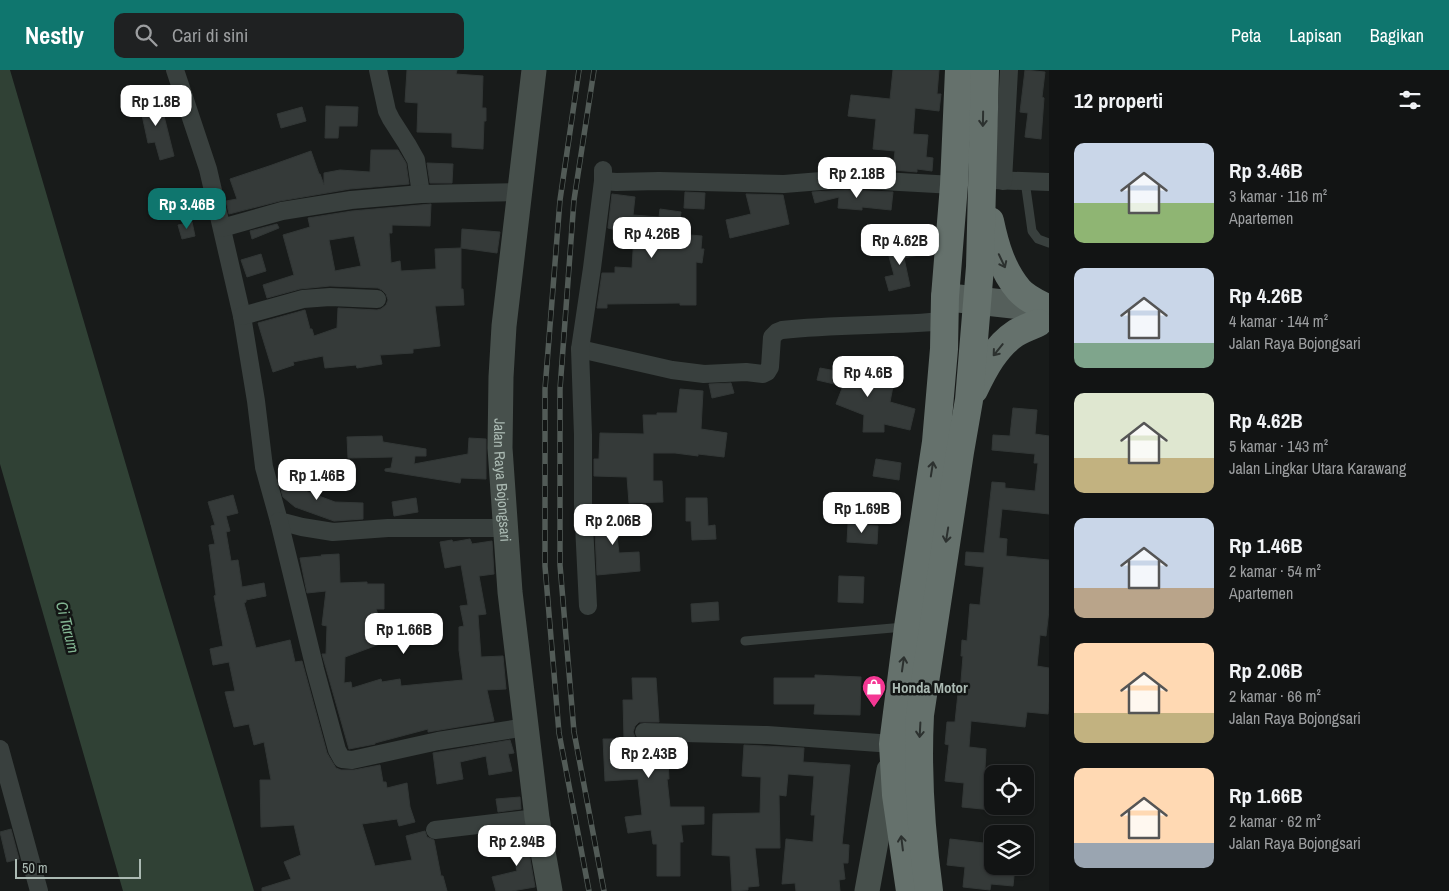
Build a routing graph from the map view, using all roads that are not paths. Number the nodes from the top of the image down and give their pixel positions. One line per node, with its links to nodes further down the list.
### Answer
1 (175, 70): 13 (street)
2 (378, 70): 12 (street)
3 (534, 70): 11 (street, Jalan Raya Bojongsari)
4 (959, 70): 10 (highway)
5 (984, 70): 7 (highway, one-way to 7)
6 (1008, 70): 7 (street)
7 (993, 180): 8 (street); 17 (highway); 19 (highway, one-way to 19)
8 (1025, 182): 9 (street); 14 (lane)
9 (1049, 182)
10 (954, 185): 16 (highway); 20 (street)
11 (520, 192): 12 (street); 23 (street, Jalan Raya Bojongsari)
12 (421, 194): 13 (street)
13 (222, 228): 18 (street)
14 (1049, 243)
15 (377, 299): 18 (street)
16 (945, 309): 17 (main road); 20 (street); 25 (highway, one-way to 16)
17 (977, 311): 19 (main road); 21 (highway)
18 (242, 316): 22 (street)
19 (1046, 317): 21 (highway, one-way to 21)
20 (580, 349): 24 (street)
21 (969, 400): 38 (highway, one-way to 38)
22 (279, 521): 23 (street); 27 (street)
23 (506, 528): 27 (street, Jalan Raya Bojongsari)
24 (588, 606)
25 (908, 627): 26 (lane); 29 (highway, one-way to 25)
26 (745, 641)
27 (526, 727): 32 (street, Jalan Raya Bojongsari)
28 (644, 732): 29 (street)
29 (893, 744): 36 (street); 37 (highway, one-way to 29)
30 (0, 749): 31 (street)
31 (3, 775): 34 (street)
32 (537, 818): 33 (street); 35 (street, Jalan Raya Bojongsari)
33 (435, 830)
34 (39, 891)
35 (550, 891)
36 (867, 891)
37 (910, 891)
38 (929, 891)

